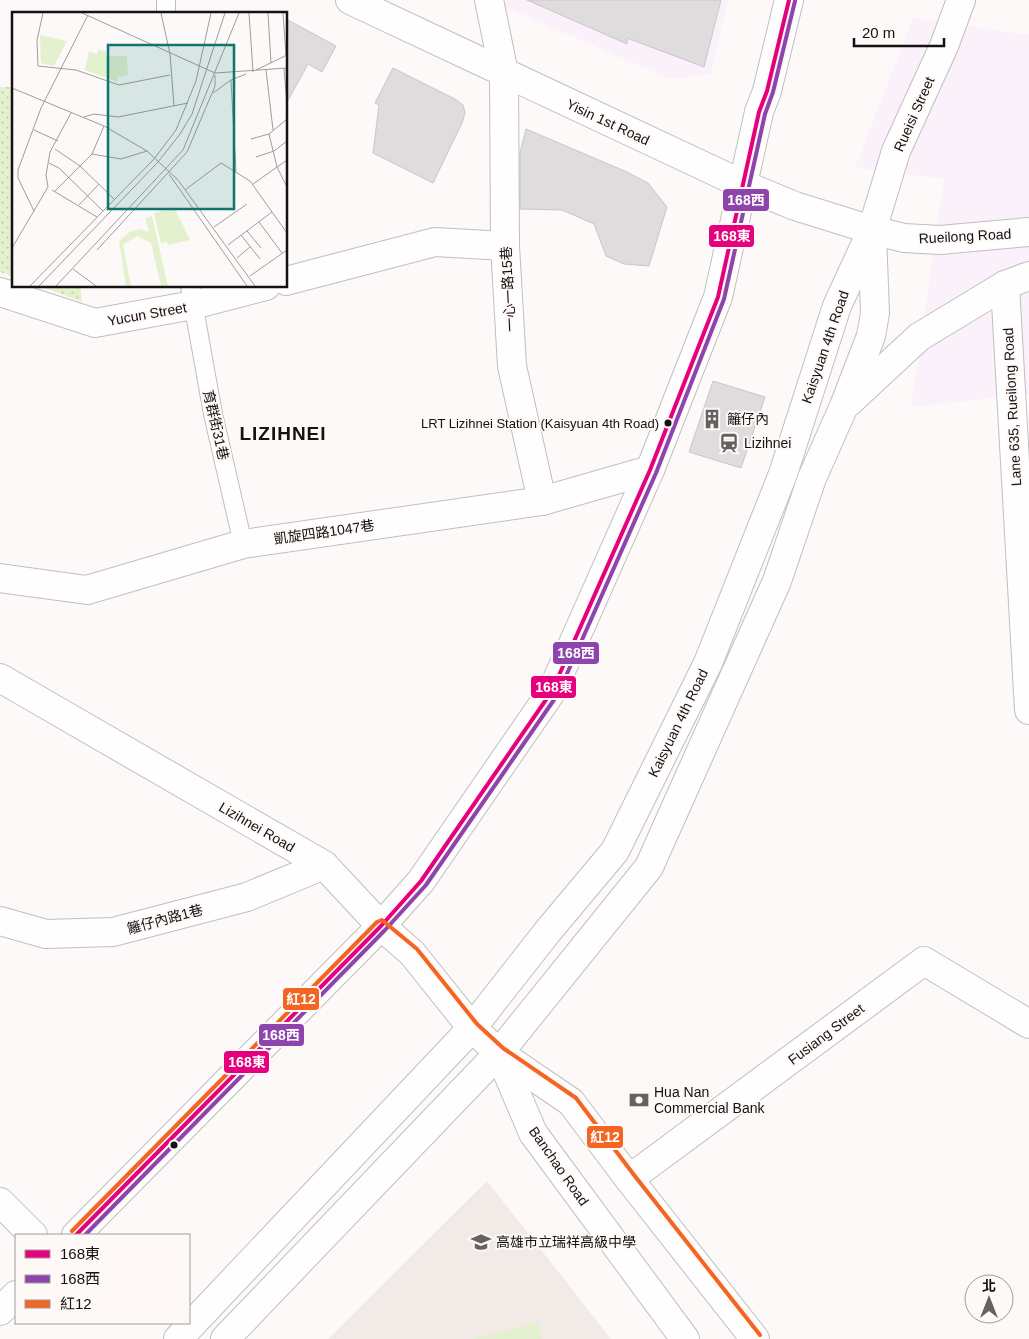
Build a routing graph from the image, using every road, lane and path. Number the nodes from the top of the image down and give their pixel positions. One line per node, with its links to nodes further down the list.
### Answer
1 (350, 0): 5 (street, Yisin 1st Road)
2 (489, 0): 5 (street, 一心一路15巷)
3 (790, 0): 6 (street)
4 (961, 0): 7 (street, Rueisi Street)
5 (504, 73): 6 (street, Yisin 1st Road); 9 (street, 一心一路15巷)
6 (744, 185): 7 (street, Yisin 1st Road); 16 (street)
7 (872, 230): 8 (street, Rueilong Road); 15 (street); 26 (street, Kaisyuan 4th Road)
8 (1029, 232)
9 (505, 246): 10 (street); 17 (street, 一心一路15巷)
10 (288, 280)
11 (1017, 280): 15 (street); 21 (street, Lane 635, Rueilong Road)
12 (251, 288): 14 (street, Yucun Street)
13 (0, 292): 14 (street, Yucun Street)
14 (191, 296): 18 (lane, 育群街31巷)
15 (844, 406): 27 (street)
16 (650, 470): 17 (street, 凱旋四路1047巷); 24 (street)
17 (542, 501): 18 (street, 凱旋四路1047巷)
18 (243, 544): 19 (street, 凱旋四路1047巷)
19 (0, 578)
20 (0, 678): 22 (street, Lizihnei Road)
21 (1029, 710)
22 (324, 865): 23 (street, 籬仔內路1巷); 24 (street, Lizihnei Road)
23 (0, 921)
24 (381, 926): 26 (street, Lizihnei Road); 31 (street)
25 (1029, 1024): 28 (street, Fusiang Street)
26 (472, 1028): 27 (street, Lizihnei Road); 34 (street, Kaisyuan 4th Road)
27 (499, 1053): 28 (street); 35 (street); 36 (street, Banchao Road)
28 (629, 1179): 37 (street)
29 (0, 1202): 30 (street)
30 (33, 1234)
31 (77, 1234)
32 (15, 1296): 33 (street)
33 (0, 1311)
34 (178, 1339)
35 (225, 1339)
36 (685, 1339)
37 (755, 1339)

